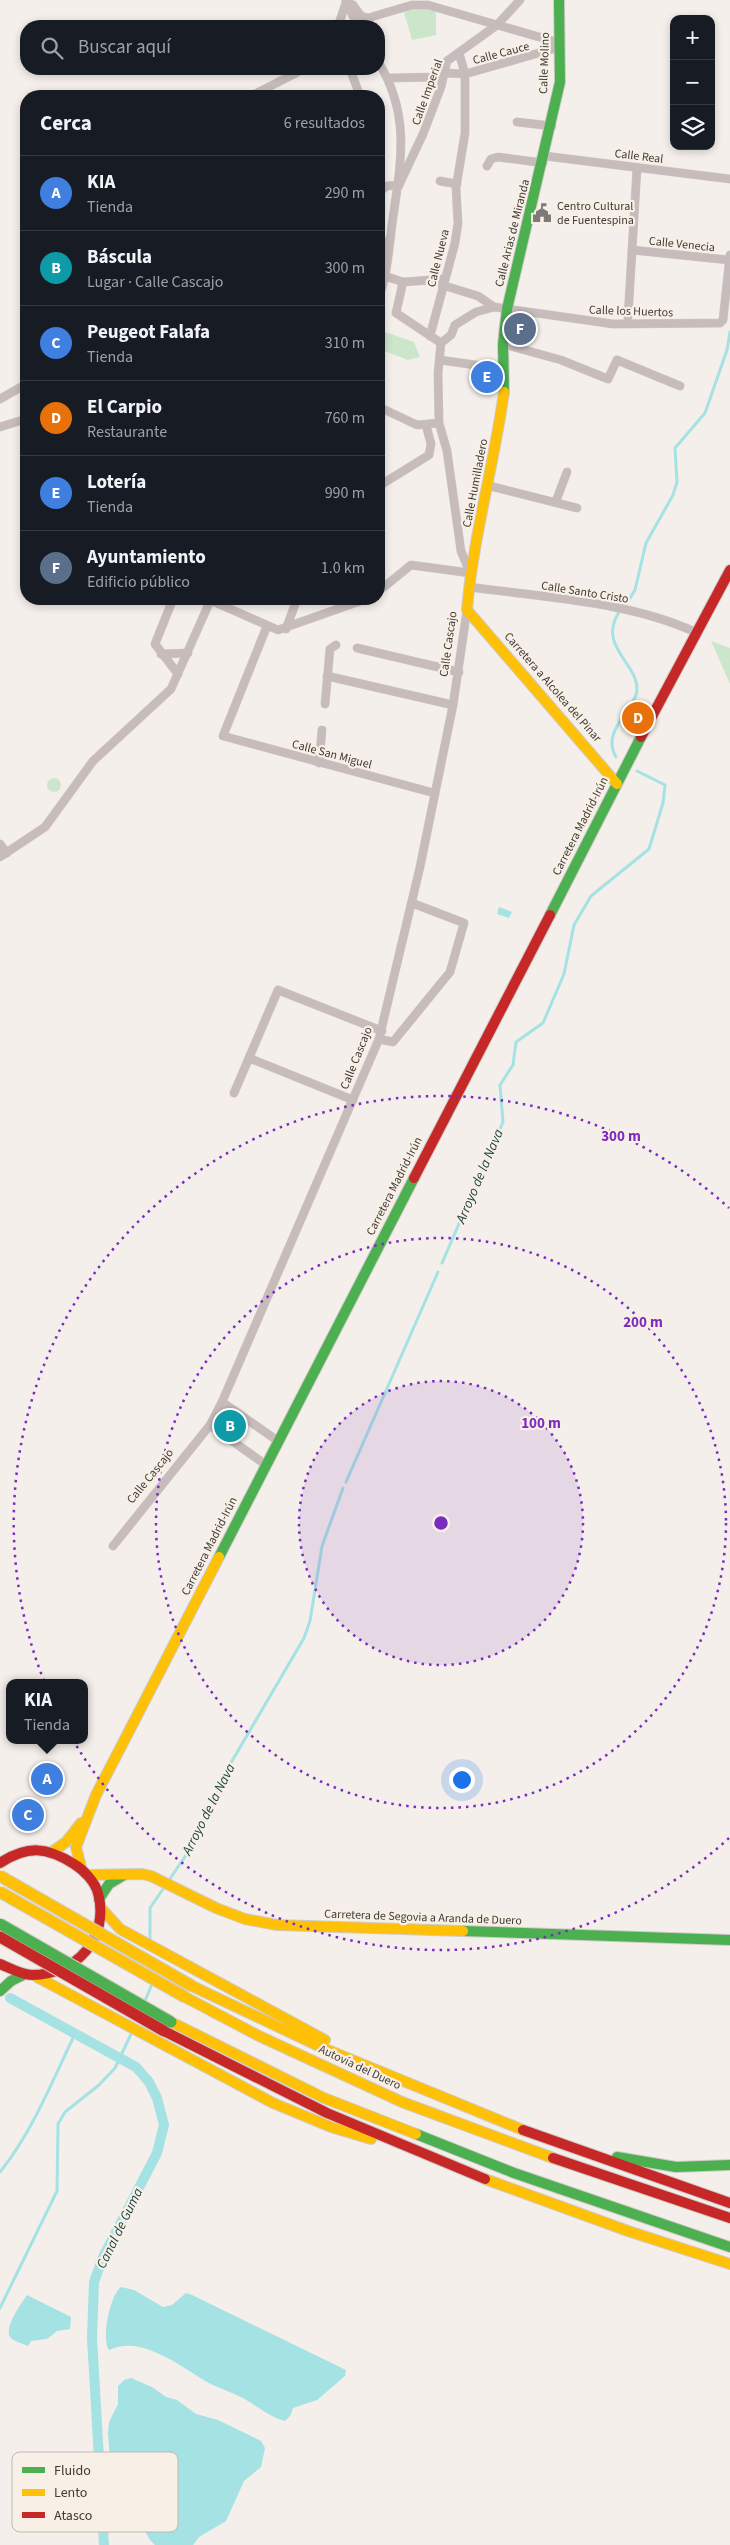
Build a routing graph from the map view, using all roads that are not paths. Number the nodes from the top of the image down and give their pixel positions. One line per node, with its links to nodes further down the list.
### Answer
1 (520, 0): 7 (street, Calle Imperial)
2 (559, 0): 8 (main road, Calle Molino)
3 (346, 1): 4 (street); 5 (street); 6 (street)
4 (418, 2): 7 (street)
5 (340, 20)
6 (355, 20)
7 (497, 25): 8 (street); 9 (street, Calle Imperial)
8 (560, 45): 12 (street, Calle Cauce); 19 (main road, Calle Molino)
9 (459, 52): 11 (street, Calle Imperial); 12 (street, Calle Nueva)
10 (385, 73): 15 (street)
11 (446, 73): 12 (street, Calle Cauce); 15 (street, Calle Cauce); 26 (street, Calle Imperial)
12 (465, 74): 25 (street, Calle Nueva)
13 (292, 75): 16 (street)
14 (352, 75): 17 (street)
15 (388, 78): 26 (street)
16 (263, 90)
17 (358, 90)
18 (517, 122): 19 (street)
19 (552, 126): 20 (main road, Calle Molino)
20 (544, 159): 21 (street, Calle Real); 22 (street, Calle Real); 37 (main road, Calle Arias de Miranda)
21 (487, 166)
22 (637, 168): 23 (street, Calle Real); 30 (street)
23 (730, 180)
24 (440, 181): 25 (street)
25 (457, 184): 35 (street, Calle Nueva)
26 (399, 185): 27 (street); 28 (street)
27 (385, 188)
28 (390, 239): 29 (street); 33 (street)
29 (385, 243)
30 (632, 250): 32 (street, Calle Venecia); 38 (street)
31 (730, 256): 32 (street)
32 (729, 260): 37 (street, Calle los Huertos)
33 (385, 276): 34 (street)
34 (403, 282): 35 (street); 39 (street)
35 (443, 282): 36 (street); 39 (street, Calle Nueva)
36 (494, 307): 37 (street, Calle los Huertos); 40 (street)
37 (507, 309): 41 (main road, Calle Arias de Miranda)
38 (628, 316)
39 (430, 336): 40 (street)
40 (441, 343): 42 (street)
41 (503, 344): 43 (main road, Calle Humilladero); 44 (street)
42 (440, 360): 43 (street); 49 (street)
43 (504, 370): 54 (main road, Calle Humilladero)
44 (680, 386)
45 (20, 389): 46 (street)
46 (0, 398)
47 (385, 410): 50 (street)
48 (20, 421): 51 (street)
49 (438, 423): 50 (street); 58 (street)
50 (426, 426): 53 (street)
51 (0, 428)
52 (567, 472): 55 (street)
53 (385, 482)
54 (490, 486): 55 (street); 58 (main road, Calle Humilladero)
55 (556, 501): 56 (street)
56 (577, 508)
57 (730, 570): 69 (main road, Carretera Madrid-Irún)
58 (470, 573): 59 (street); 60 (main road, Calle Humilladero)
59 (385, 586)
60 (469, 587): 66 (main road, Calle Cascajo); 69 (street, Calle Santo Cristo)
61 (171, 605): 73 (street)
62 (208, 605): 72 (street)
63 (221, 605): 67 (street)
64 (295, 605): 68 (street)
65 (350, 605): 68 (street)
66 (467, 610): 74 (street, Calle Cascajo); 81 (main road, Carretera a Alcolea del Pinar)
67 (267, 626): 68 (street); 80 (street, Calle San Miguel)
68 (286, 629)
69 (696, 632): 81 (main road, Carretera Madrid-Irún)
70 (336, 645): 76 (street)
71 (357, 648): 74 (street)
72 (188, 653): 73 (street); 75 (street)
73 (161, 654): 75 (street)
74 (459, 672): 78 (street, Calle Cascajo)
75 (178, 674): 84 (street)
76 (327, 676): 77 (street); 78 (street)
77 (325, 704)
78 (453, 705): 82 (street, Calle Cascajo)
79 (322, 730): 80 (street)
80 (319, 763): 82 (street, Calle San Miguel)
81 (616, 784): 92 (main road, Carretera Madrid-Irún)
82 (434, 793): 85 (street, Calle Cascajo)
83 (0, 844): 84 (street)
84 (3, 855)
85 (412, 903): 86 (street, Calle Cascajo); 86 (street)
86 (380, 1035): 87 (street); 89 (street, Calle Cascajo)
87 (249, 1058): 88 (street); 89 (street)
88 (234, 1093)
89 (354, 1100): 90 (street, Calle Cascajo)
90 (222, 1402): 91 (street, Calle Cascajo); 92 (street)
91 (210, 1426): 93 (street); 94 (street, Calle Cascajo)
92 (278, 1441): 93 (main road, Carretera Madrid-Irún)
93 (266, 1465): 95 (main road, Carretera Madrid-Irún)
94 (113, 1546)
95 (86, 1817): 96 (main road, Carretera Madrid-Irún); 98 (main road, Carretera Madrid-Irún)
96 (52, 1852): 97 (main road); 98 (main road)
97 (3, 1858)
98 (84, 1871): 99 (main road, Carretera de Segovia a Aranda de Duero); 102 (main road, Carretera Madrid-Irún)
99 (126, 1874): 102 (main road); 105 (main road, Carretera de Segovia a Aranda de Duero)
100 (0, 1876): 111 (main road, bridge)
101 (0, 1892): 116 (main road, Autovía del Duero, bridge)
102 (100, 1904): 108 (main road); 111 (main road, Carretera Madrid-Irún)
103 (0, 1924): 110 (main road, bridge)
104 (0, 1937): 110 (main road, bridge)
105 (730, 1940)
106 (0, 1964): 107 (main road)
107 (24, 1975): 108 (main road); 109 (main road)
108 (37, 1977): 113 (main road)
109 (0, 1991)
110 (168, 2027): 113 (main road); 117 (main road)
111 (444, 2100): 112 (main road)
112 (552, 2142): 114 (main road); 115 (main road)
113 (402, 2145): 118 (main road)
114 (730, 2166)
115 (730, 2203)
116 (730, 2218)
117 (730, 2247)
118 (695, 2253): 119 (main road); 120 (main road)
119 (730, 2264)
120 (730, 2273)

